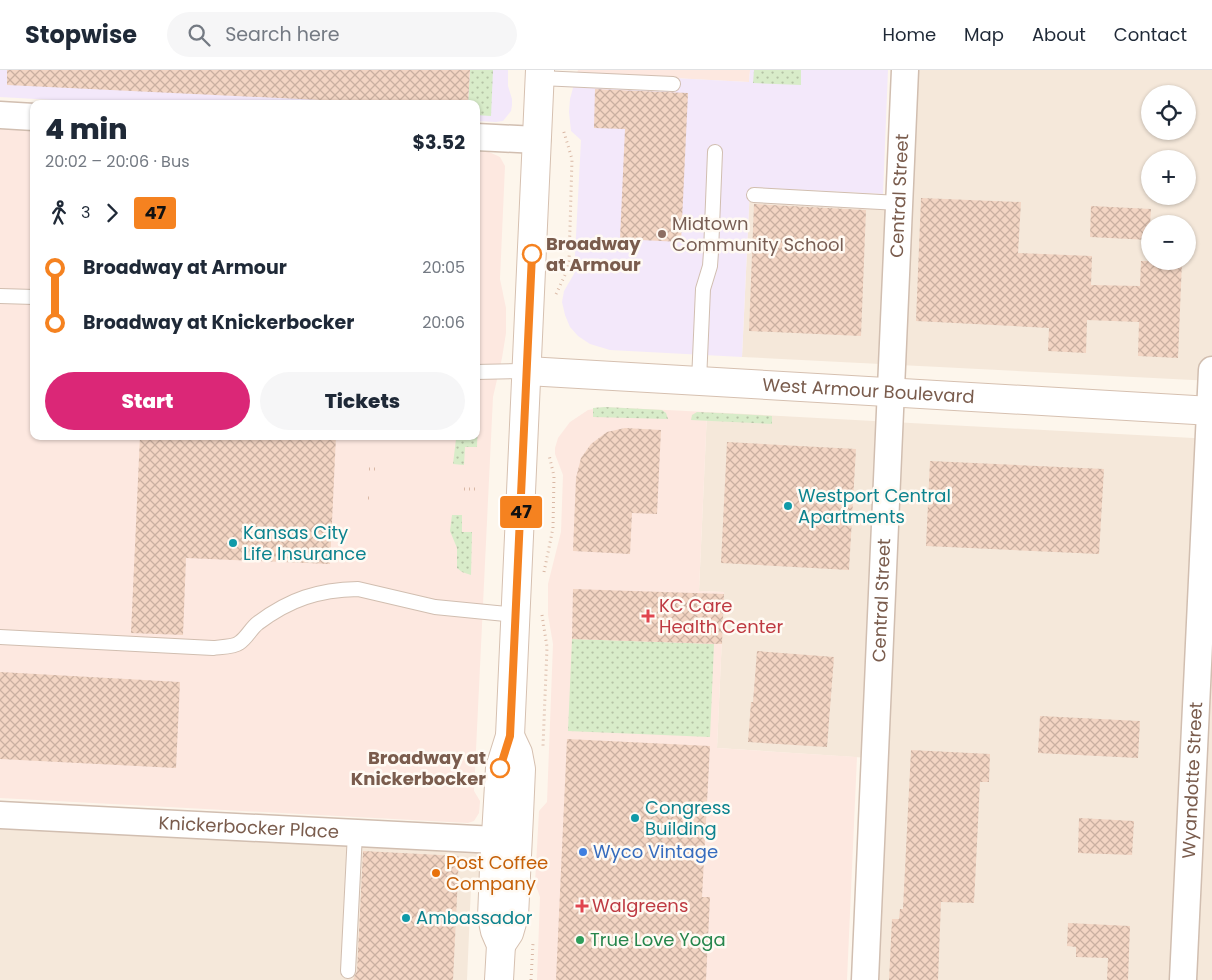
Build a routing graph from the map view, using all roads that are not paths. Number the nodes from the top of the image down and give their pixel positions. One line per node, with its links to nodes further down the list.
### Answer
1 (905, 70): 10 (street, Central Street)
2 (540, 74): 3 (lane); 7 (main road)
3 (673, 84)
4 (0, 115): 5 (street)
5 (30, 117)
6 (480, 137): 7 (street)
7 (537, 140): 14 (main road)
8 (715, 152): 16 (lane)
9 (754, 195): 10 (lane)
10 (899, 203): 17 (street, Central Street)
11 (0, 296): 12 (lane)
12 (30, 297)
13 (1212, 370): 18 (street, Wyandotte Street)
14 (527, 371): 15 (lane); 16 (main road, West Armour Boulevard); 20 (main road)
15 (480, 372)
16 (698, 381): 17 (main road, West Armour Boulevard)
17 (890, 393): 18 (main road, West Armour Boulevard); 29 (street, Central Street)
18 (1211, 411): 19 (street, Wyandotte Street)
19 (1208, 558): 30 (street, Wyandotte Street)
20 (529, 612): 21 (lane); 22 (main road)
21 (0, 637)
22 (510, 736): 25 (main road); 26 (main road)
23 (0, 815): 24 (street, Knickerbocker Place)
24 (354, 833): 25 (street, Knickerbocker Place); 27 (lane)
25 (496, 840): 26 (main road)
26 (501, 945): 28 (main road)
27 (348, 971)
28 (499, 980)
29 (865, 980)
30 (1183, 980)

